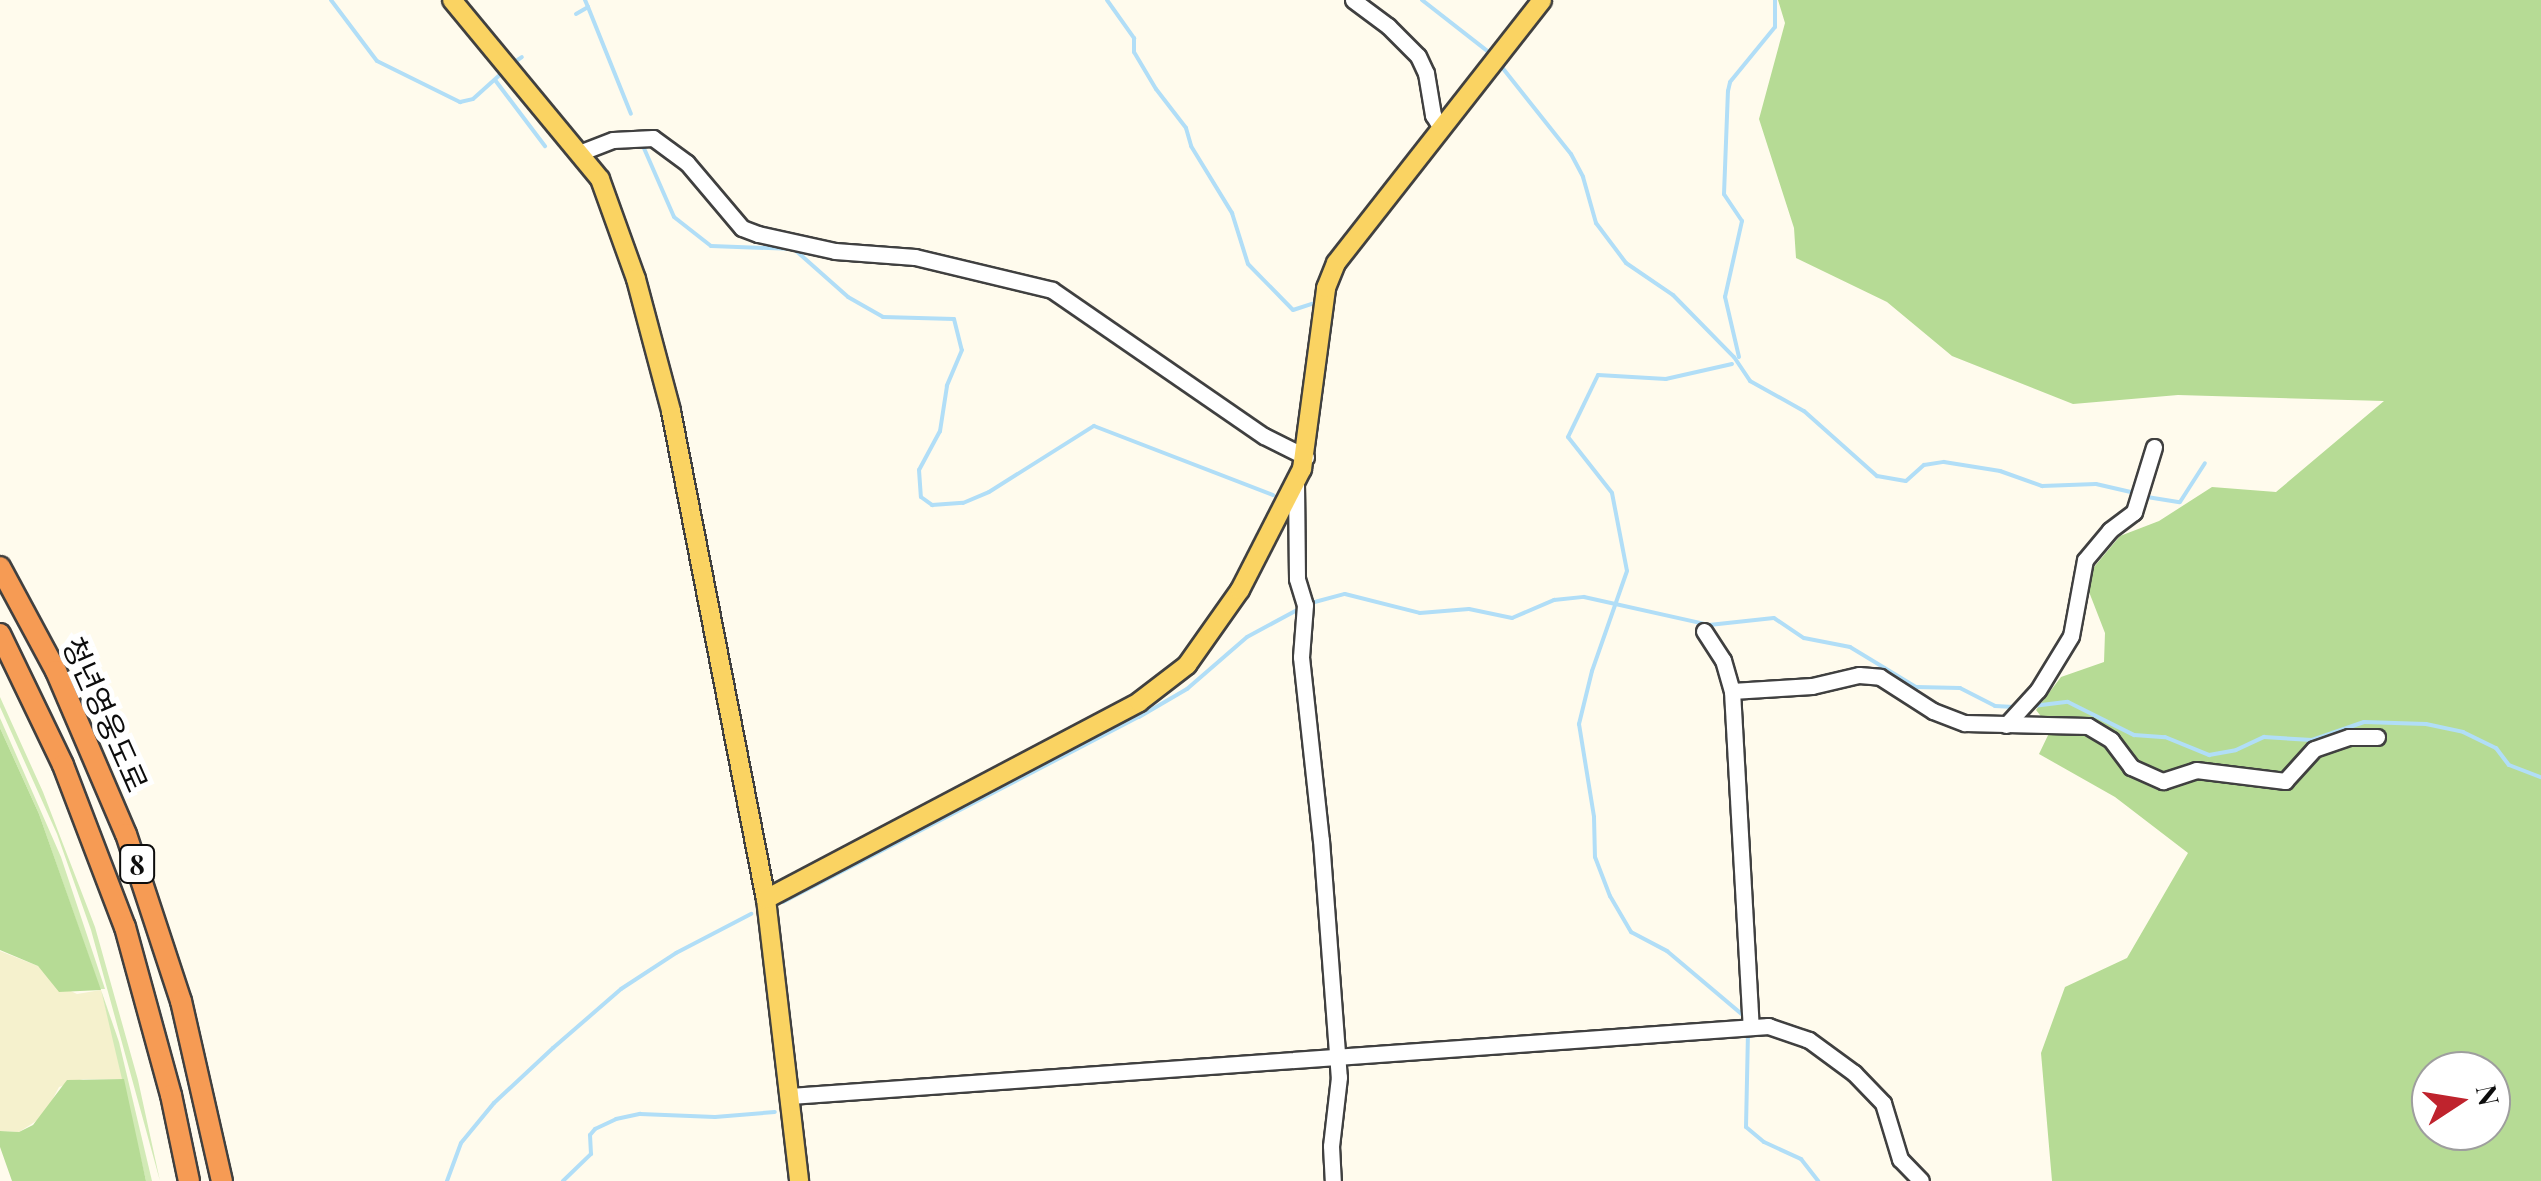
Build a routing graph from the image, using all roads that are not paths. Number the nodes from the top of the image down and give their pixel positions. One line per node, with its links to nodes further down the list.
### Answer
1 (452, 0): 5 (main road)
2 (1352, 0): 4 (street)
3 (1542, 0): 4 (main road)
4 (1440, 126): 7 (main road)
5 (579, 153): 7 (street); 15 (main road)
6 (2154, 447): 13 (street)
7 (1306, 457): 8 (main road)
8 (1296, 483): 15 (main road); 17 (street)
9 (0, 567): 20 (highway, 청년영웅도로 / 8)
10 (1704, 632): 12 (street)
11 (0, 634): 19 (highway, 청년영웅도로 / 8)
12 (1732, 691): 13 (street); 16 (street)
13 (2006, 725): 14 (street)
14 (2377, 737)
15 (766, 899): 18 (main road)
16 (1751, 1026): 17 (street); 23 (street)
17 (1334, 1055): 18 (street); 22 (street)
18 (790, 1096): 21 (main road)
19 (189, 1181)
20 (222, 1181)
21 (799, 1181)
22 (1333, 1181)
23 (1921, 1181)

